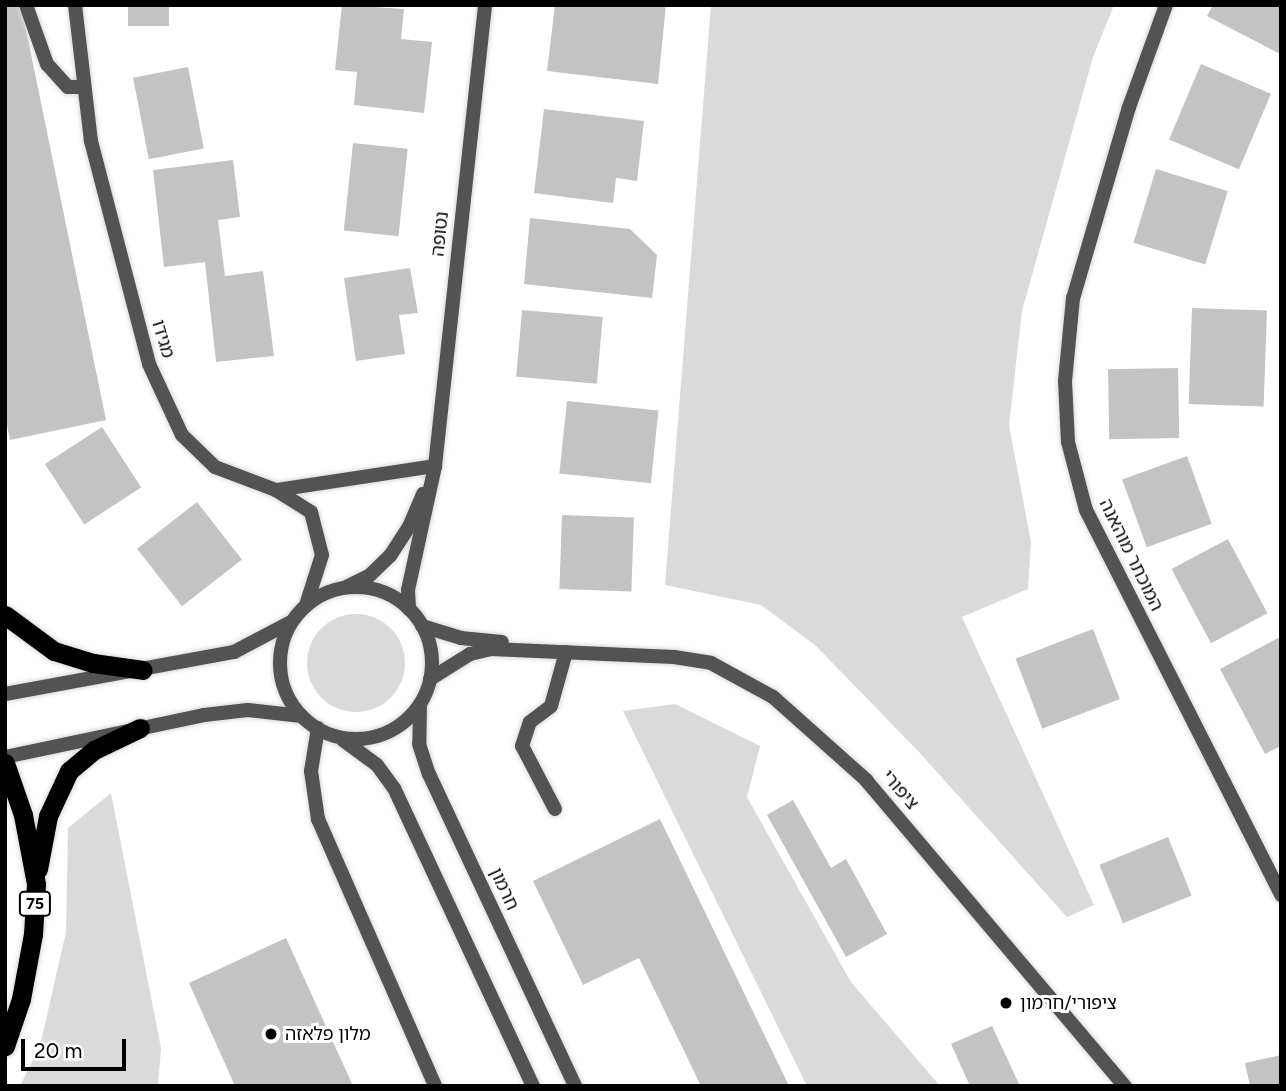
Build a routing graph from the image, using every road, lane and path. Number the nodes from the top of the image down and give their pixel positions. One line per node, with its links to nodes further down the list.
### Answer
1 (26, 5): 5 (street)
2 (75, 5): 5 (street, מגידו)
3 (485, 5): 6 (street, נטופה)
4 (1166, 5): 27 (street, המוכתר מוהאנה)
5 (84, 87): 7 (street, מגידו)
6 (435, 466): 7 (street); 8 (street, נטופה); 10 (street, נטופה)
7 (276, 489): 9 (street, מגידו)
8 (345, 587): 9 (street); 10 (street)
9 (306, 605): 12 (street)
10 (409, 609): 13 (street)
11 (5, 615): 15 (highway)
12 (291, 622): 15 (street); 19 (street)
13 (422, 626): 14 (street, ציפורי); 16 (street)
14 (566, 652): 16 (street, ציפורי); 25 (street); 32 (street, ציפורי)
15 (143, 670): 17 (street)
16 (430, 679): 18 (street)
17 (5, 694)
18 (420, 704): 22 (street); 31 (street, חרמון)
19 (302, 716): 20 (street); 21 (street)
20 (140, 728): 23 (street); 26 (highway)
21 (318, 729): 22 (street); 29 (street)
22 (336, 736): 30 (street)
23 (5, 757)
24 (5, 763): 26 (highway, 75)
25 (555, 809)
26 (36, 884): 28 (highway, 75)
27 (1281, 895)
28 (5, 1046)
29 (435, 1086)
30 (533, 1086)
31 (575, 1086)
32 (1125, 1086)

